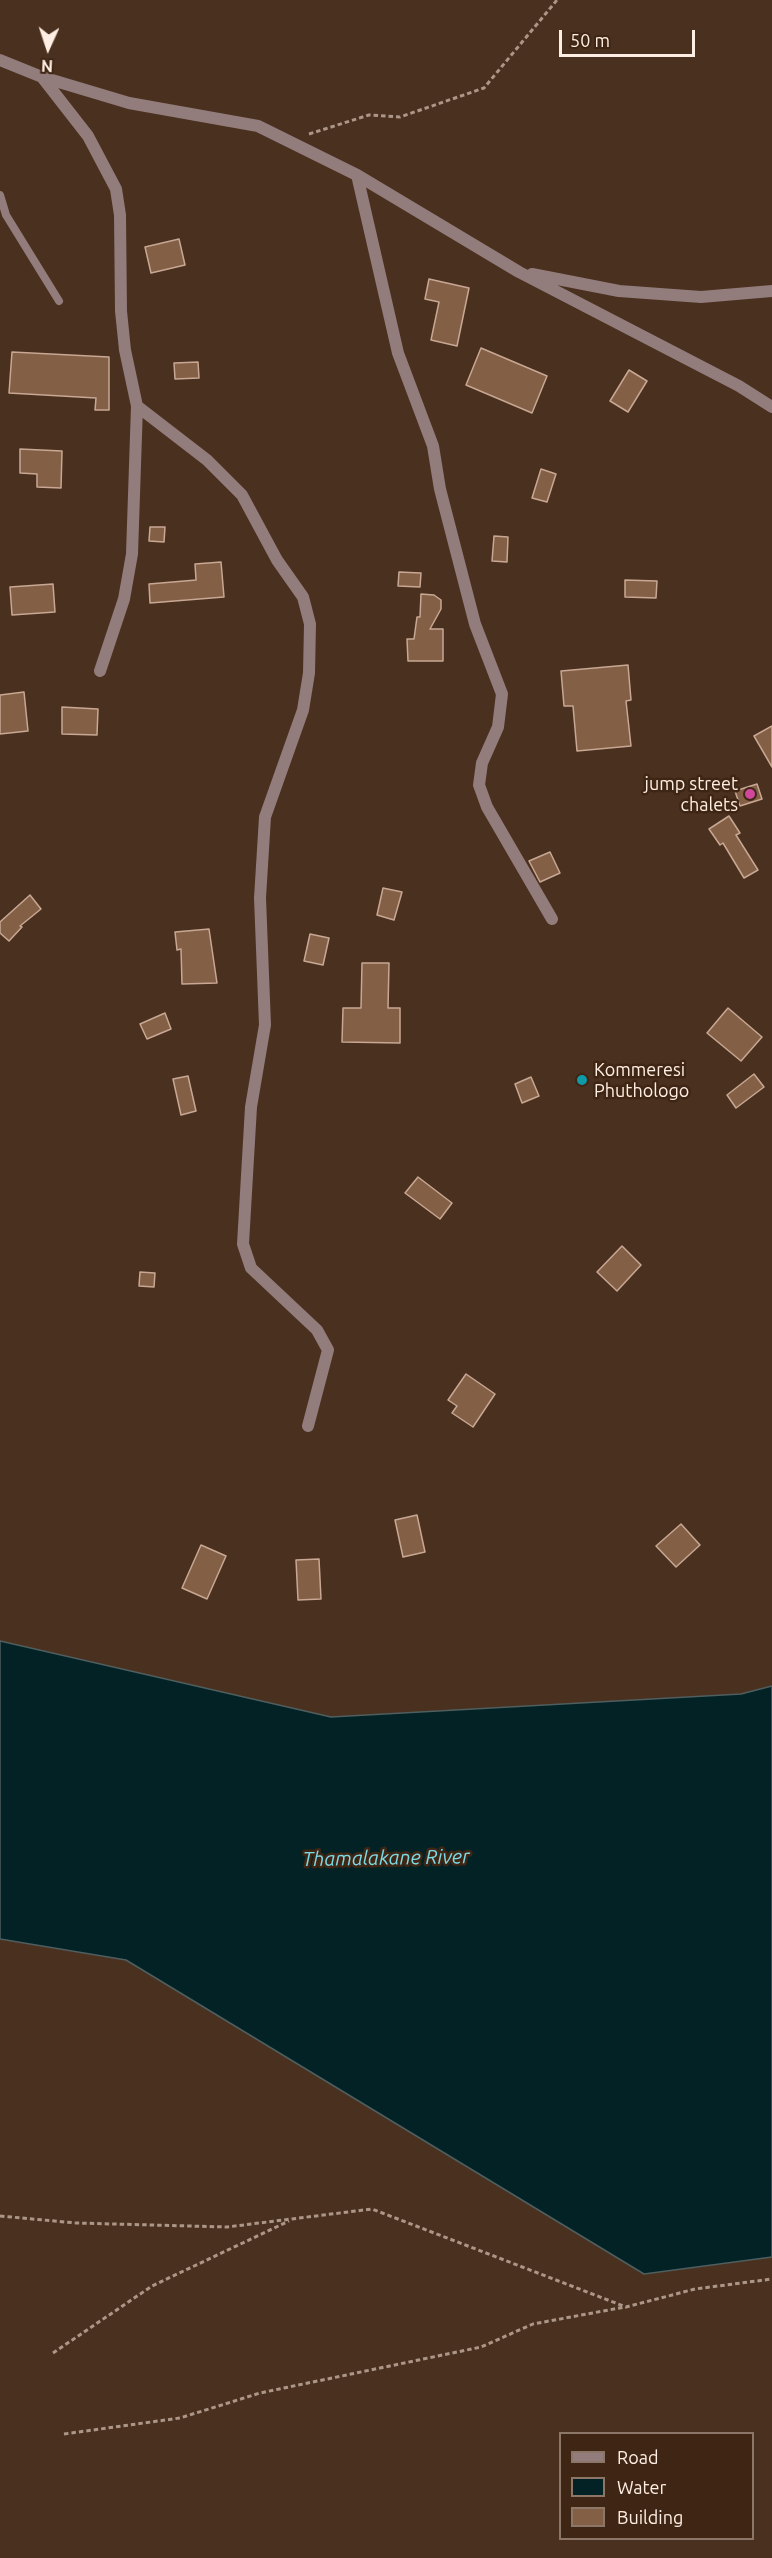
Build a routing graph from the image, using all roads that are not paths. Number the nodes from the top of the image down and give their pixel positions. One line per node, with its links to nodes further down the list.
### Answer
1 (0, 60): 2 (street)
2 (42, 77): 3 (street); 8 (street)
3 (357, 175): 5 (street); 11 (street)
4 (0, 195): 7 (lane)
5 (519, 272): 6 (street); 9 (street)
6 (772, 291)
7 (59, 302)
8 (137, 406): 10 (street); 12 (street)
9 (772, 406)
10 (100, 671)
11 (552, 919)
12 (308, 1426)

